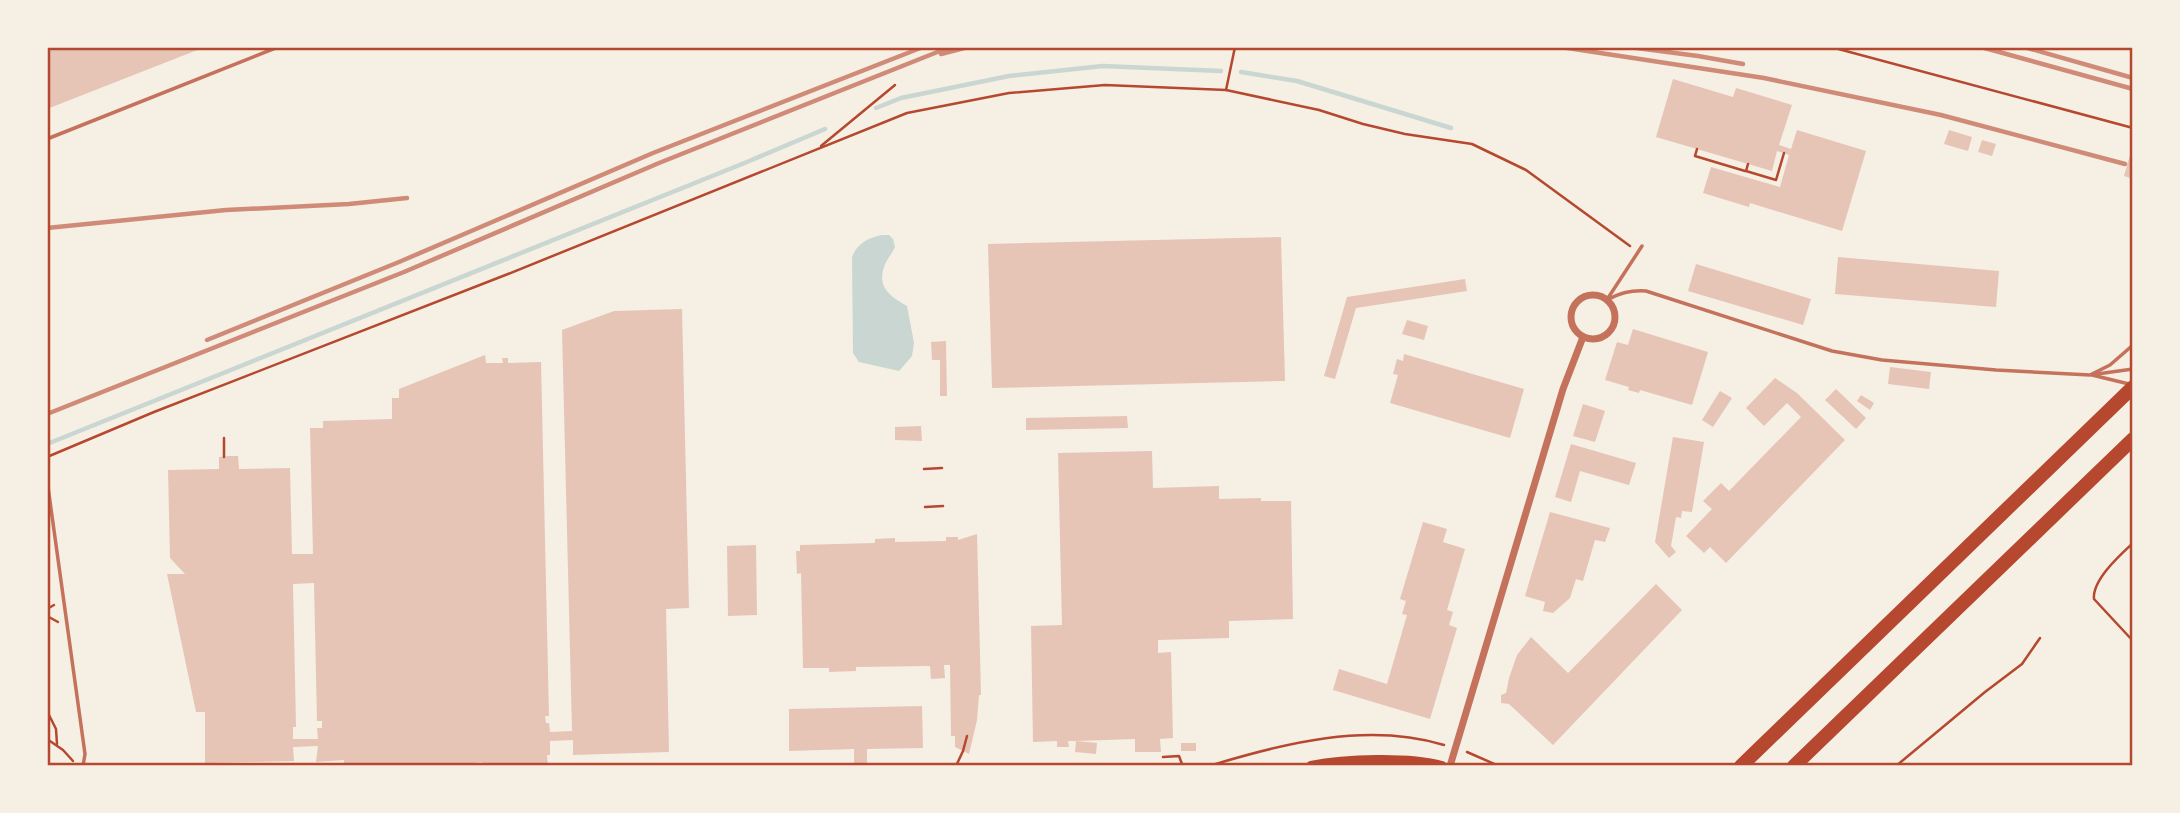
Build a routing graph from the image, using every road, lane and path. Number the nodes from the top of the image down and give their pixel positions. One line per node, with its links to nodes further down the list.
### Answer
1 (278, 47): 7 (lane)
2 (1235, 47): 5 (path)
3 (1831, 47): 6 (path)
4 (895, 85): 8 (path)
5 (1226, 90): 8 (path); 14 (path)
6 (2133, 128)
7 (47, 139)
8 (818, 149): 23 (path)
9 (1697, 149): 12 (path)
10 (1784, 153): 12 (path)
11 (1748, 164): 12 (path)
12 (1746, 171)
13 (1643, 246): 14 (lane)
14 (1639, 252): 15 (lane)
15 (1606, 300): 16 (street); 16 (street); 19 (lane)
16 (1583, 337): 45 (street)
17 (2133, 345): 19 (lane)
18 (2133, 369): 19 (lane)
19 (2090, 374): 20 (lane)
20 (2133, 386): 46 (highway)
21 (224, 438): 24 (path)
22 (2133, 439): 47 (highway)
23 (47, 457)
24 (224, 457)
25 (942, 468): 26 (path)
26 (925, 469)
27 (47, 472): 39 (lane)
28 (943, 506): 29 (path)
29 (925, 507)
30 (2133, 543): 32 (path)
31 (2040, 638): 48 (path)
32 (2133, 641)
33 (47, 711): 36 (path)
34 (967, 736): 42 (path)
35 (47, 739): 36 (path)
36 (57, 746): 39 (path)
37 (1163, 757): 38 (path)
38 (1182, 764)
39 (80, 766)
40 (199, 766): 41 (path)
41 (320, 766)
42 (956, 766)
43 (1311, 766): 44 (main road)
44 (1442, 766)
45 (1450, 766)
46 (1741, 766)
47 (1794, 766)
48 (1896, 766)

